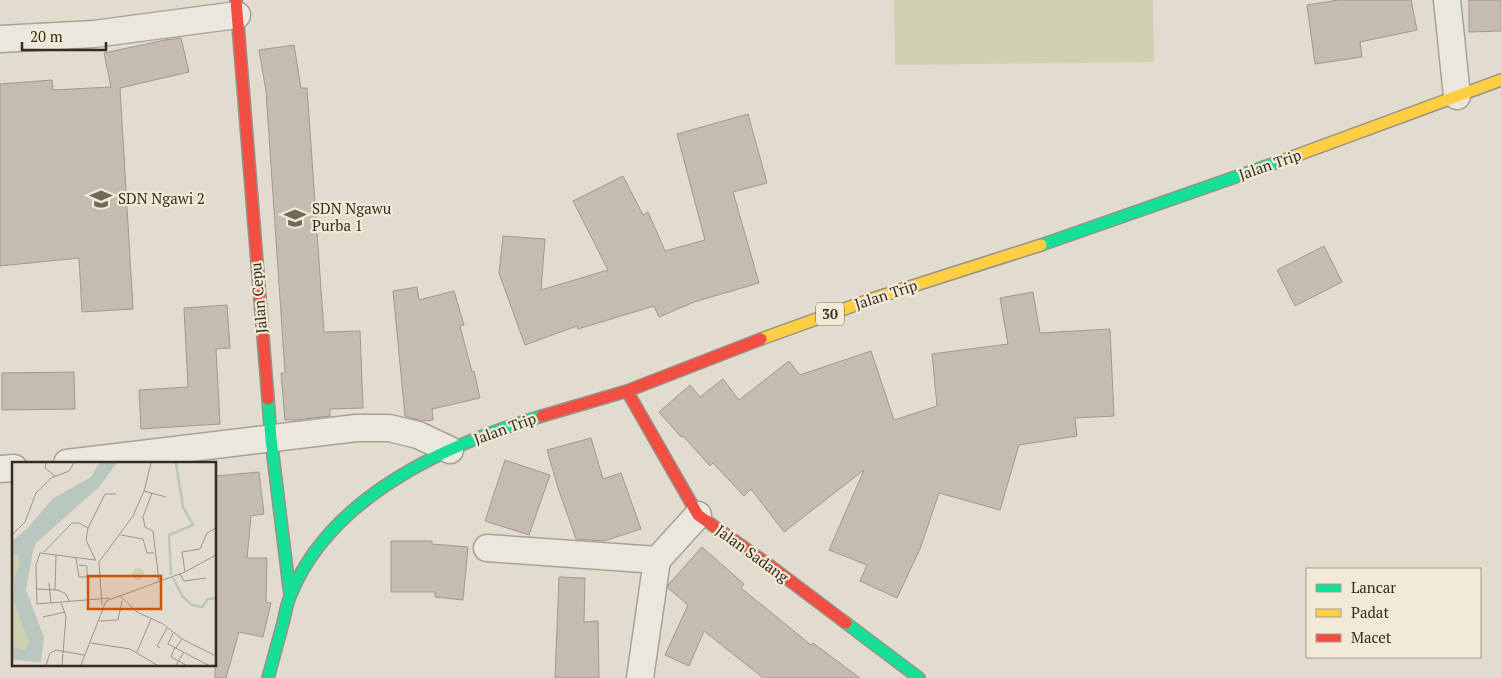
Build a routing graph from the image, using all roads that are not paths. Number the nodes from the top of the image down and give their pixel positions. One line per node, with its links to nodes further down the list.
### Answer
1 (1447, 0): 5 (street)
2 (236, 8): 3 (street); 7 (main road, Jalan Cepu)
3 (0, 39)
4 (1501, 80): 5 (main road, Jalan Trip / 30)
5 (1458, 96): 6 (main road, Jalan Trip / 30)
6 (627, 392): 8 (main road, Jalan Trip / 30); 10 (main road, Jalan Sadang)
7 (271, 439): 8 (street); 9 (street); 13 (main road, Jalan Cepu)
8 (450, 450): 13 (main road, Jalan Trip / 30)
9 (76, 462)
10 (698, 516): 12 (street); 16 (main road, Jalan Sadang)
11 (487, 548): 12 (street)
12 (657, 560): 15 (street)
13 (290, 596): 14 (main road, Jalan Trip / 30)
14 (268, 678)
15 (640, 678)
16 (919, 678)

